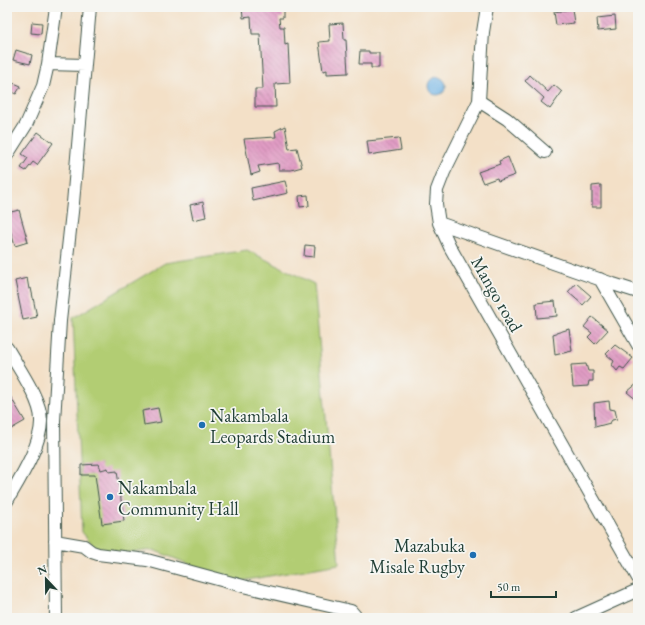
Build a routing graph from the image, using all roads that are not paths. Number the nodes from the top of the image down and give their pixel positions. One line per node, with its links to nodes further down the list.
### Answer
1 (56, 7): 4 (street)
2 (90, 7): 5 (street)
3 (487, 7): 6 (street, Mango road)
4 (48, 64): 5 (street); 8 (street)
5 (85, 65): 15 (street)
6 (479, 101): 7 (street); 9 (street, Mango road)
7 (545, 152)
8 (7, 155)
9 (439, 223): 10 (street); 18 (street, Mango road)
10 (600, 279): 11 (street); 12 (street)
11 (638, 292)
12 (638, 345)
13 (7, 348): 14 (street)
14 (41, 419): 15 (street); 16 (street)
15 (54, 421): 17 (street)
16 (7, 501)
17 (55, 541): 20 (street); 21 (street)
18 (638, 578)
19 (638, 590): 22 (street)
20 (56, 618)
21 (357, 618)
22 (576, 618)

